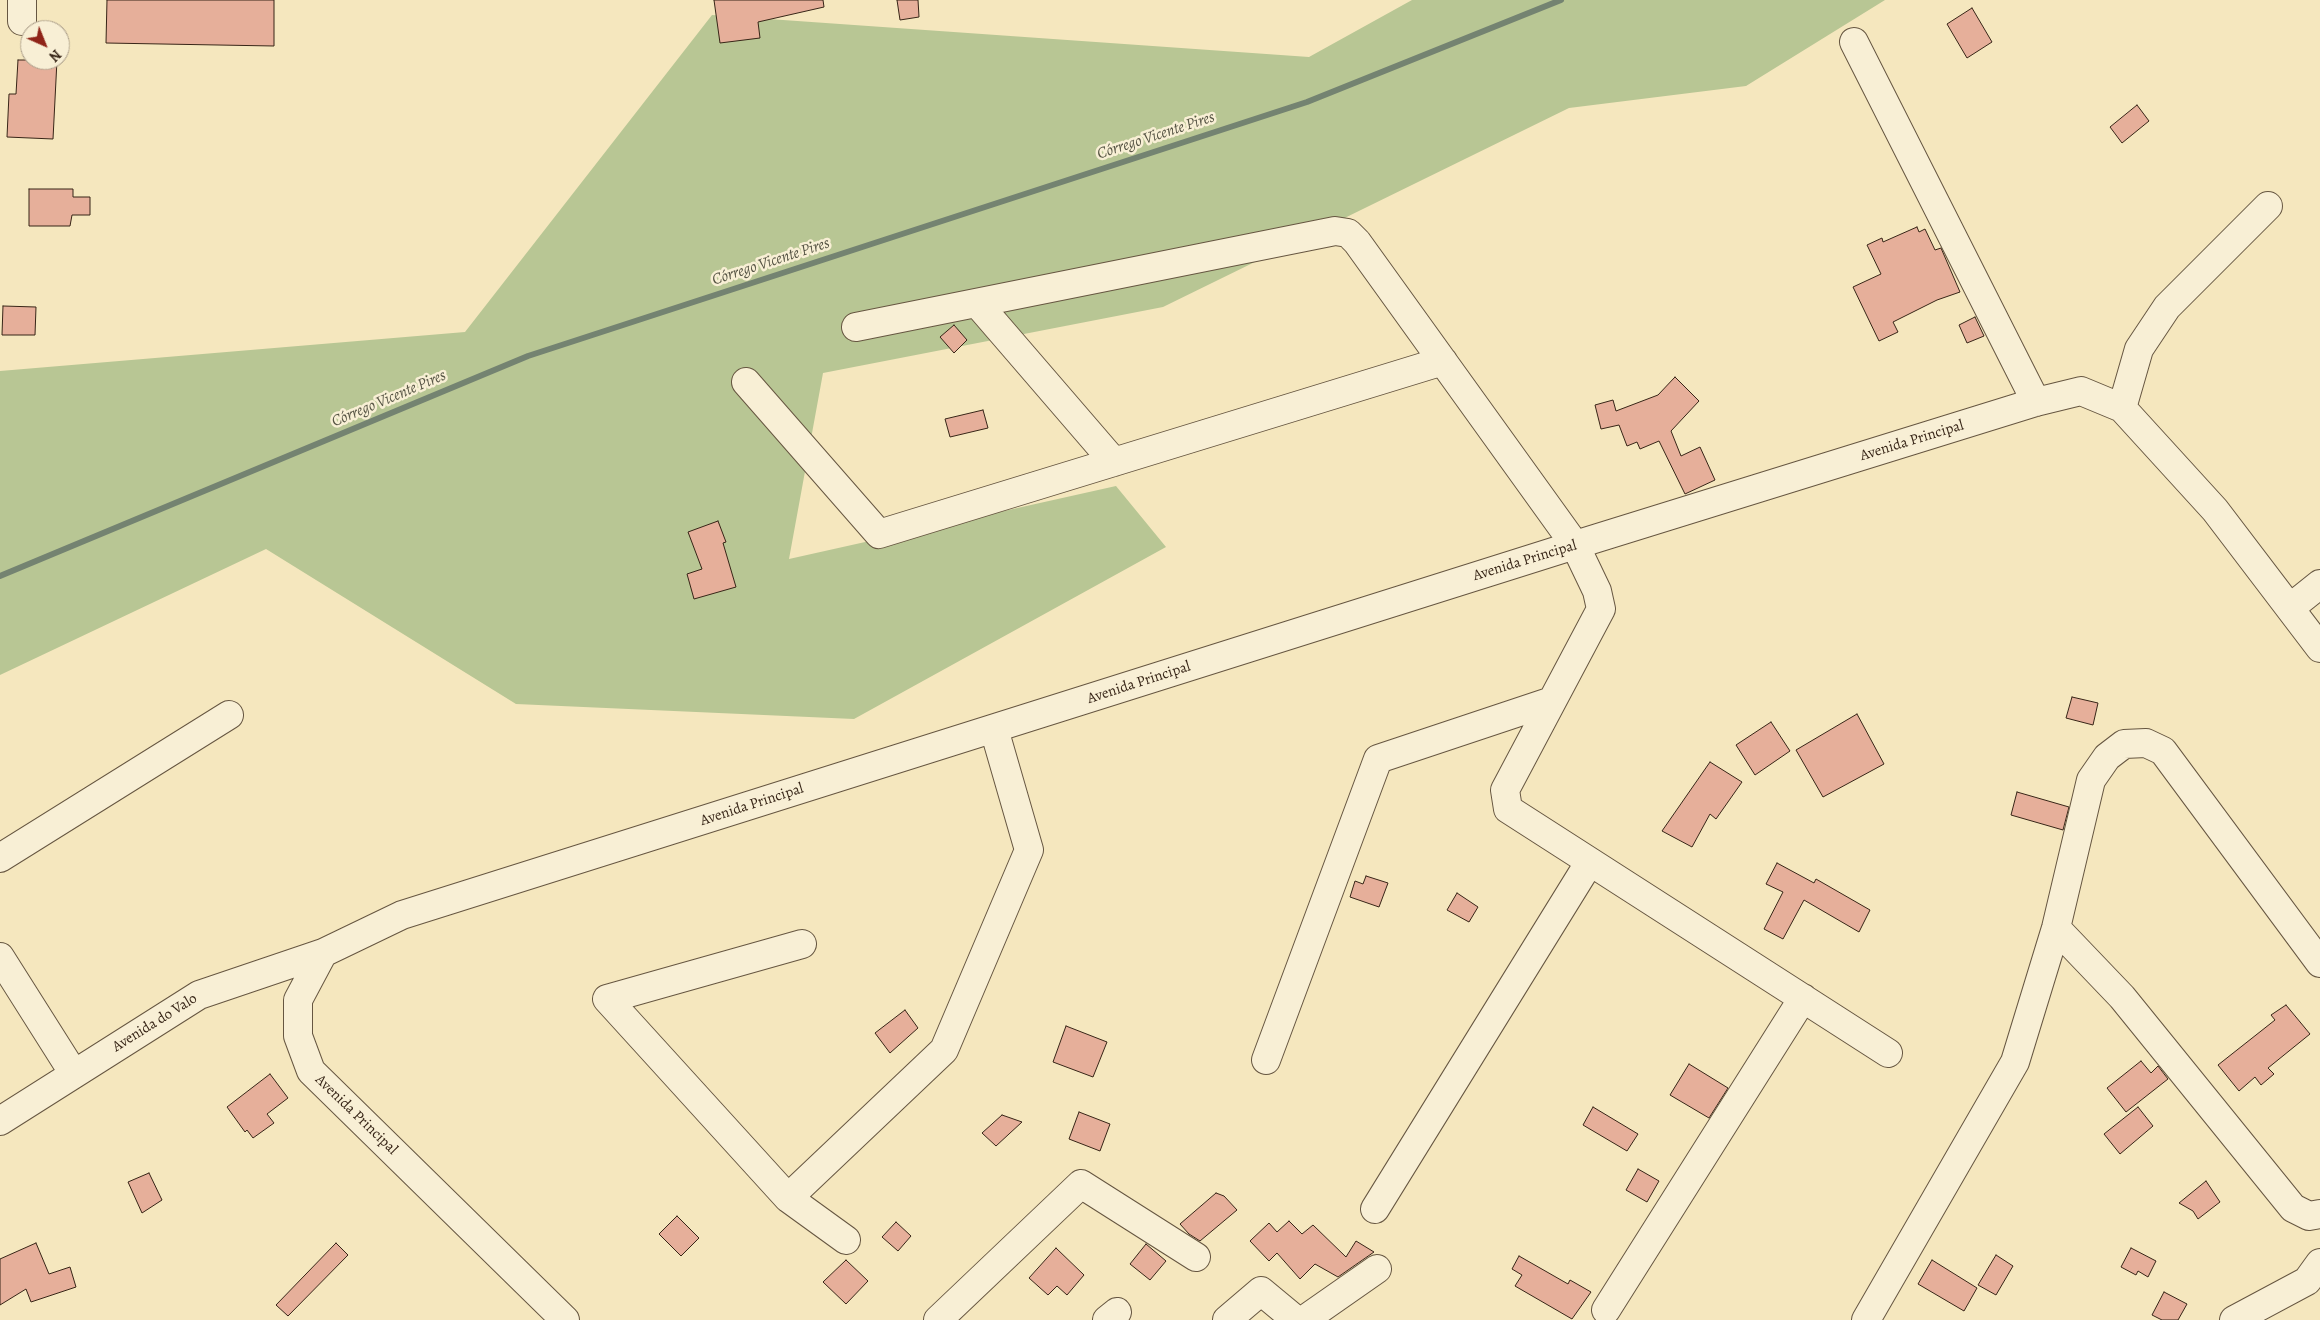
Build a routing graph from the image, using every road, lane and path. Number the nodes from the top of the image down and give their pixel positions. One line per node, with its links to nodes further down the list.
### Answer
1 (1854, 42): 7 (street)
2 (2268, 206): 8 (street)
3 (977, 303): 4 (street); 5 (street); 9 (street)
4 (856, 327)
5 (1443, 361): 9 (street); 10 (street)
6 (746, 382): 9 (street)
7 (2036, 402): 8 (street, Avenida Principal); 10 (street, Avenida Principal)
8 (2122, 408): 12 (street, Avenida Principal)
9 (1114, 462)
10 (1575, 545): 14 (street); 16 (street, Avenida Principal)
11 (2320, 584): 12 (street)
12 (2290, 608): 13 (street, Avenida Principal)
13 (2320, 648)
14 (1552, 701): 18 (street); 26 (street)
15 (229, 715): 17 (street)
16 (994, 728): 21 (street, Avenida Principal); 29 (street)
17 (0, 858)
18 (1589, 863): 24 (street); 30 (street)
19 (2056, 928): 23 (street); 31 (street); 42 (street)
20 (802, 944): 29 (street)
21 (323, 952): 27 (street, Avenida do Valo); 37 (street, Avenida Principal)
22 (0, 957): 27 (street)
23 (2320, 963)
24 (1803, 998): 25 (street); 36 (street)
25 (1888, 1053)
26 (1266, 1060)
27 (74, 1074): 28 (street, Avenida do Valo)
28 (0, 1121)
29 (788, 1198): 32 (street)
30 (1376, 1209)
31 (2320, 1214)
32 (846, 1240)
33 (1196, 1257): 38 (street)
34 (2320, 1263): 43 (street)
35 (1377, 1270): 41 (street)
36 (1606, 1310)
37 (565, 1320)
38 (938, 1320)
39 (1227, 1320): 40 (street)
40 (1296, 1320)
41 (1304, 1320)
42 (1866, 1320)
43 (2234, 1320)

